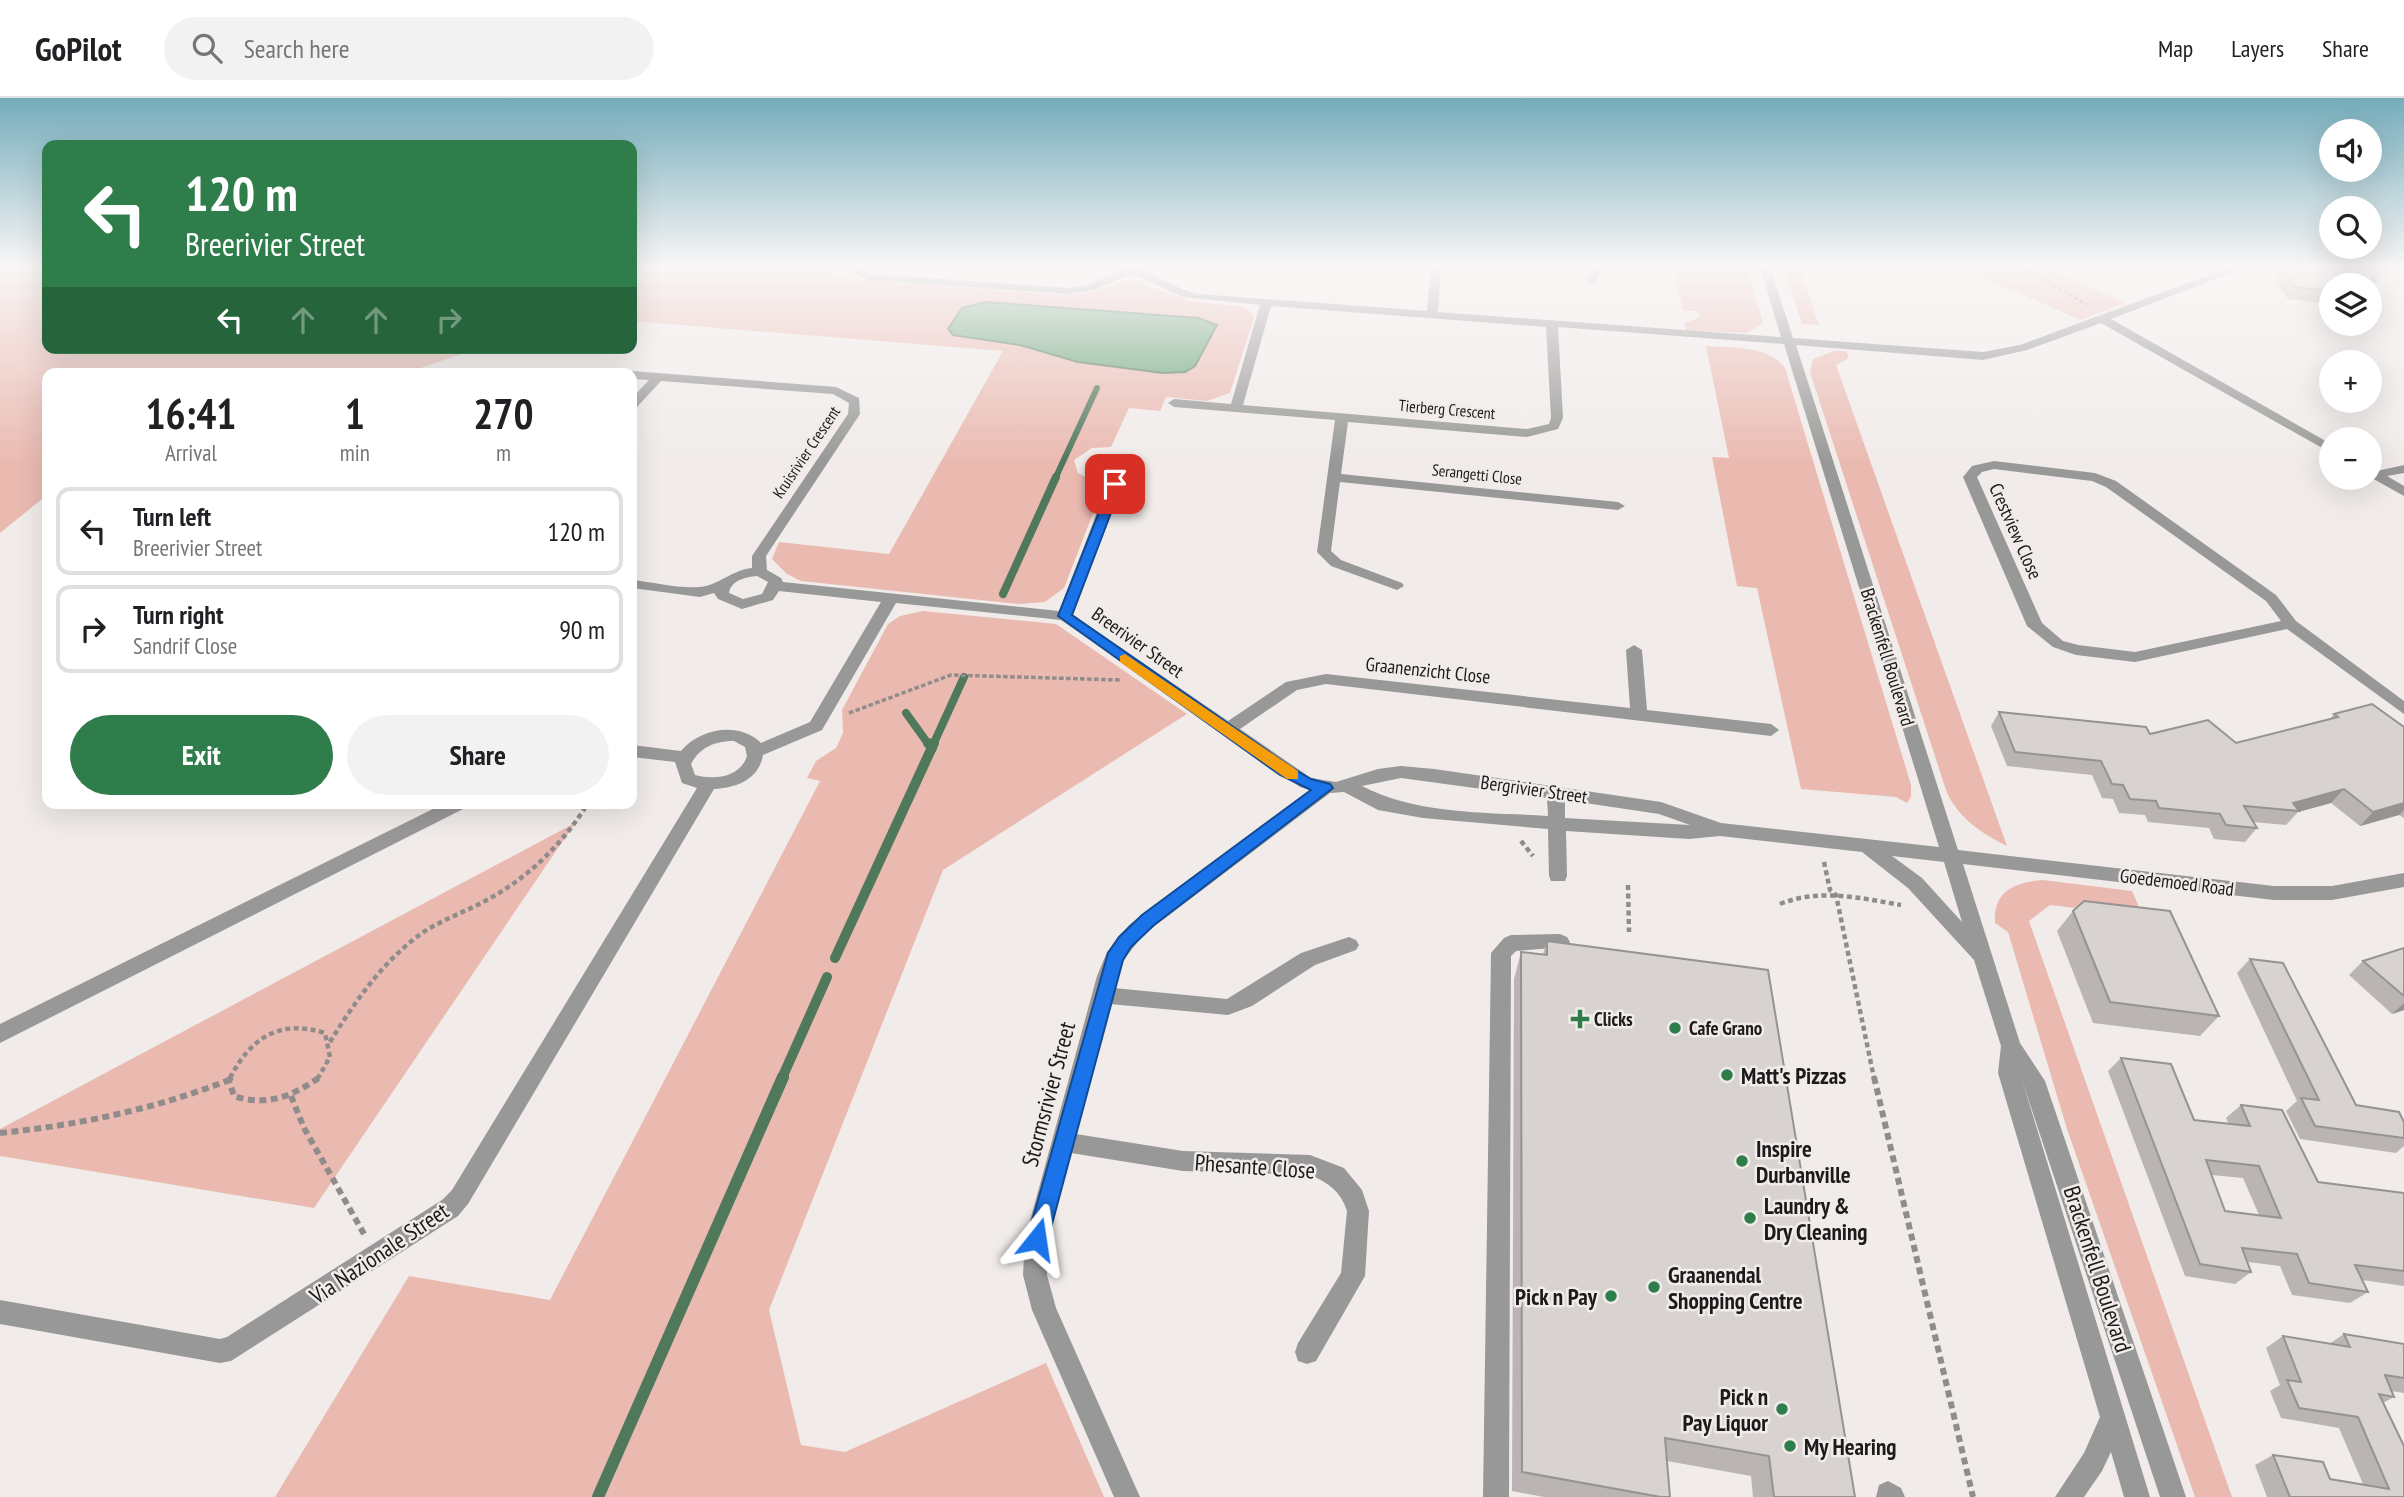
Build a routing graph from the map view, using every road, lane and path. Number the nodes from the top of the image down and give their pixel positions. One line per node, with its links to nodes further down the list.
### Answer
1 (1258, 332): 12 (street)
2 (1552, 332): 13 (street, Tierberg Crescent)
3 (1651, 332): 7 (street)
4 (1786, 332): 7 (street, Brackenfell Boulevard)
5 (2064, 332): 7 (street)
6 (2131, 332): 14 (street)
7 (1789, 342): 50 (street, Brackenfell Boulevard)
8 (637, 375): 9 (street, Kruisrivier Crescent)
9 (658, 377): 10 (street); 22 (street, Kruisrivier Crescent)
10 (637, 400)
11 (1174, 403): 12 (street, Tierberg Crescent)
12 (1236, 408): 13 (street, Tierberg Crescent)
13 (1342, 418): 18 (street)
14 (2319, 442)
15 (1101, 462): 28 (street)
16 (2404, 469): 17 (street)
17 (2382, 472)
18 (1334, 477): 21 (street, Serangetti Close); 26 (street)
19 (2382, 479): 20 (street)
20 (2404, 492)
21 (1618, 506)
22 (760, 572): 24 (street); 25 (street)
23 (637, 585): 24 (street)
24 (724, 585): 25 (street)
25 (776, 586): 27 (street, Breerivier Street)
26 (1397, 586)
27 (891, 598): 28 (street, Breerivier Street); 34 (street)
28 (1065, 616): 31 (street, Breerivier Street)
29 (2290, 624): 29 (street, Crestview Close); 32 (street, Crestview Close)
30 (1634, 650): 33 (street)
31 (1156, 681): 34 (path); 35 (street, Breerivier Street)
32 (2404, 709)
33 (1639, 715): 35 (street, Graanenzicht Close); 36 (street, Graanenzicht Close)
34 (816, 726): 37 (street)
35 (1226, 730): 42 (street, Breerivier Street)
36 (1771, 730)
37 (756, 751): 39 (street); 40 (street)
38 (637, 752): 39 (street)
39 (685, 757): 40 (street)
40 (708, 785): 69 (street, Via Nazionale Street)
41 (1347, 786): 42 (street, Bergrivier Street); 43 (street, Bergrivier Street); 46 (street, Bergrivier Street)
42 (1325, 788): 61 (street, Stormsrivier Street)
43 (1556, 792): 46 (street); 47 (street, Bergrivier Street)
44 (449, 809): 62 (street)
45 (584, 809): 63 (path)
46 (1557, 821): 47 (street, Bergrivier Street); 51 (street)
47 (1720, 829): 48 (street, Bergrivier Street)
48 (1820, 841): 49 (street, Bergrivier Street); 54 (path)
49 (1867, 846): 50 (street, Bergrivier Street); 56 (street)
50 (1950, 856): 52 (street, Goedemoed Road); 60 (street, Brackenfell Boulevard)
51 (1558, 876)
52 (2404, 880)
53 (1628, 885): 57 (path)
54 (1836, 895): 55 (path); 56 (path); 75 (path)
55 (1780, 904)
56 (1941, 909): 60 (street)
57 (1629, 932)
58 (1560, 942): 74 (street)
59 (1349, 945): 61 (street)
60 (1982, 957): 64 (street, Brackenfell Boulevard)
61 (1102, 995): 68 (street, Stormsrivier Street)
62 (0, 1034)
63 (330, 1042): 65 (path); 66 (path)
64 (2011, 1046): 72 (street, Brackenfell Boulevard); 78 (street, Brackenfell Boulevard)
65 (229, 1080): 66 (path); 67 (path)
66 (291, 1096): 69 (path)
67 (0, 1133)
68 (1063, 1142): 71 (street, Phesante Close); 73 (street, Stormsrivier Street)
69 (377, 1257): 70 (street, Via Nazionale Street)
70 (0, 1312)
71 (1307, 1352)
72 (2113, 1417): 76 (street); 77 (street, Brackenfell Boulevard)
73 (1127, 1497)
74 (1496, 1497)
75 (1973, 1497)
76 (2068, 1497)
77 (2137, 1497)
78 (2174, 1497)

